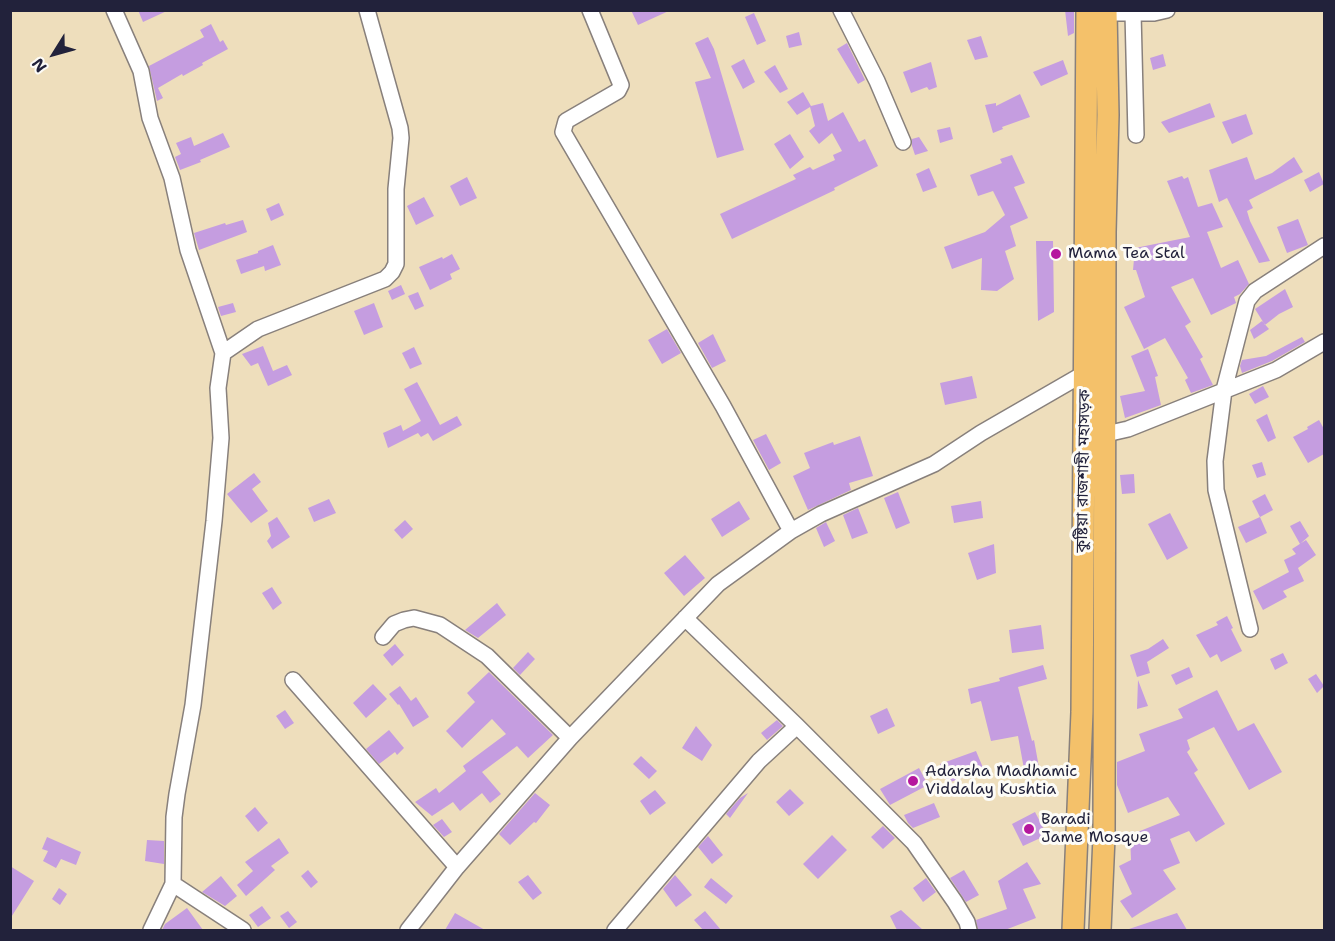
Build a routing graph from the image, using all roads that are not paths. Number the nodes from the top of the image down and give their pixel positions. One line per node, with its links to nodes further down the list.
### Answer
1 (114, 10): 13 (street)
2 (368, 10): 13 (street)
3 (590, 10): 19 (street)
4 (841, 10): 9 (street)
5 (1167, 10): 7 (street)
6 (1100, 11): 7 (street); 10 (highway, কুষ্টিয়া রাজশাহী মহাসড়ক)
7 (1133, 13): 8 (street)
8 (1137, 135)
9 (903, 141)
10 (1095, 231): 14 (highway, কুষ্টিয়া রাজশাহী মহাসড়ক); 16 (highway, কুষ্টিয়া রাজশাহী মহাসড়ক)
11 (1324, 246): 15 (street)
12 (1324, 342): 15 (street)
13 (223, 352): 27 (street)
14 (1085, 373): 17 (highway, কুষ্টিয়া রাজশাহী মহাসড়ক); 19 (street)
15 (1224, 390): 16 (street); 21 (street)
16 (1106, 434): 18 (highway, কুষ্টিয়া রাজশাহী মহাসড়ক)
17 (1083, 507): 18 (highway); 33 (highway, কুষ্টিয়া রাজশাহী মহাসড়ক)
18 (1104, 510): 34 (highway, কুষ্টিয়া রাজশাহী মহাসড়ক)
19 (791, 531): 20 (street)
20 (685, 618): 24 (street); 25 (street)
21 (1250, 629)
22 (383, 638): 25 (street)
23 (293, 680): 26 (street)
24 (797, 726): 31 (street); 32 (street)
25 (570, 738): 26 (street)
26 (457, 867): 30 (street)
27 (173, 884): 28 (street); 29 (street)
28 (151, 930)
29 (243, 930)
30 (408, 930)
31 (615, 930)
32 (969, 930)
33 (1072, 930)
34 (1100, 930)

